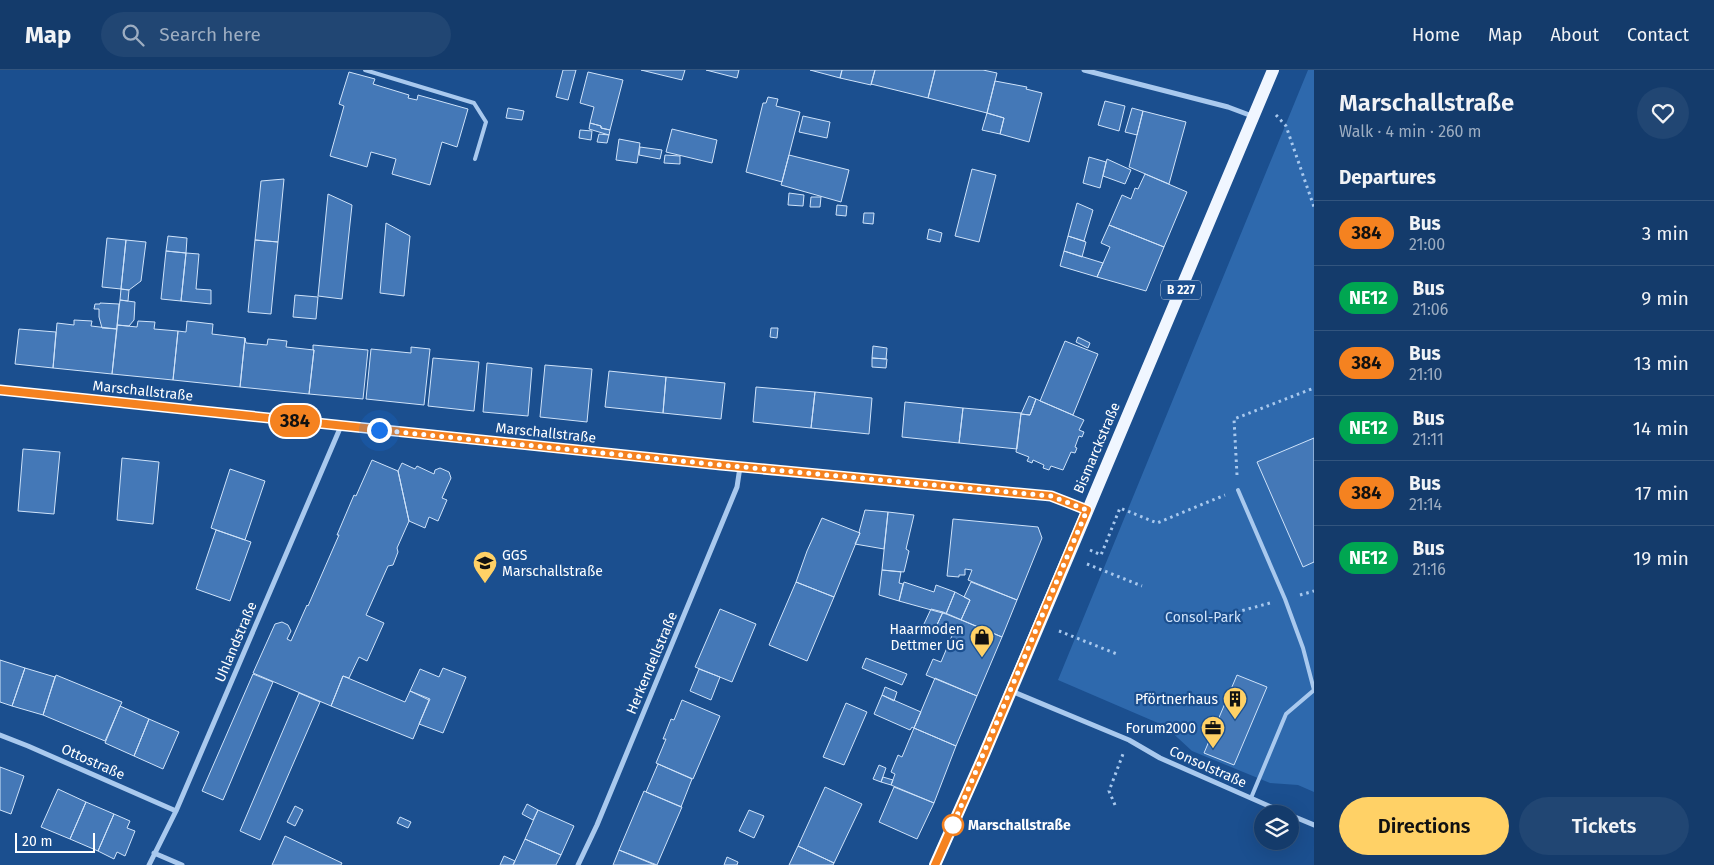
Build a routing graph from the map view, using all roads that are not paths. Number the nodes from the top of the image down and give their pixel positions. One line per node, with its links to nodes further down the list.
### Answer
1 (365, 70): 5 (lane)
2 (1084, 70): 4 (street)
3 (1273, 70): 4 (main road, Bismarckstraße / B 227)
4 (1253, 117): 10 (main road, Bismarckstraße / B 227)
5 (475, 158)
6 (0, 390): 7 (street, Marschallstraße)
7 (341, 426): 8 (street, Marschallstraße); 15 (street, Uhlandstraße)
8 (740, 467): 10 (street, Marschallstraße); 21 (street, Herkendellstraße)
9 (1238, 490): 13 (lane)
10 (1087, 510): 11 (main road, Bismarckstraße / B 227)
11 (1011, 691): 13 (street, Consolstraße); 22 (main road, Bismarckstraße / B 227)
12 (0, 735): 15 (street, Ottostraße)
13 (1252, 798): 14 (street, Consolstraße)
14 (1268, 805)
15 (176, 811): 18 (street, Uhlandstraße)
16 (1299, 819): 17 (street, Consolstraße)
17 (1314, 825)
18 (154, 853): 19 (street, Uhlandstraße); 20 (street)
19 (149, 865)
20 (182, 865)
21 (578, 865)
22 (935, 865)

